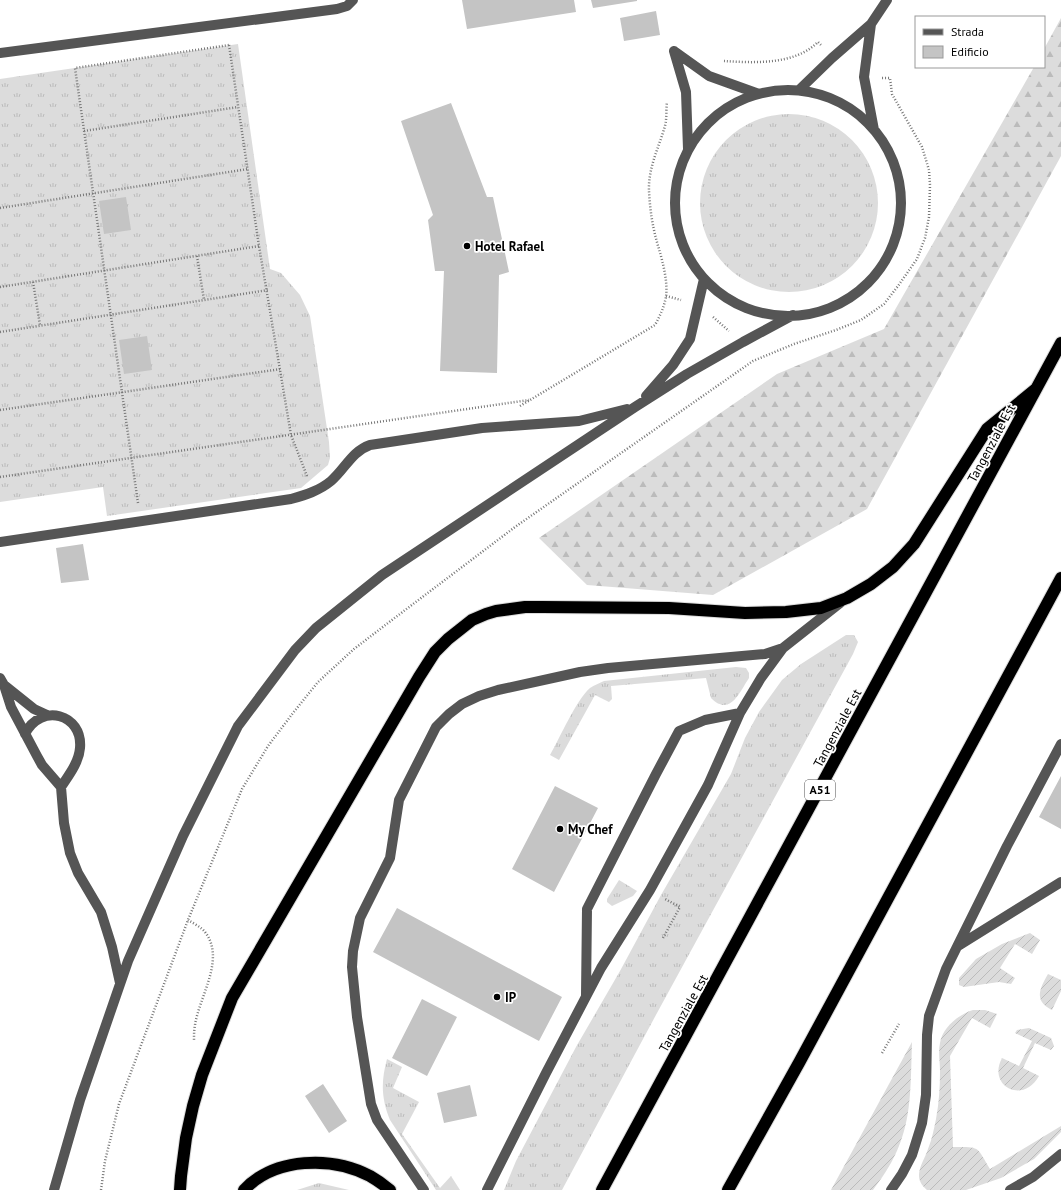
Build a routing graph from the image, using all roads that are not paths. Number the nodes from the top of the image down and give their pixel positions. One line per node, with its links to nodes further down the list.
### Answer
1 (353, 0): 4 (street)
2 (887, 0): 3 (street)
3 (871, 24): 5 (street); 7 (street)
4 (0, 53)
5 (799, 90): 6 (street); 7 (street)
6 (758, 94): 8 (street); 8 (street)
7 (874, 130): 10 (street)
8 (688, 149): 9 (street)
9 (704, 279): 10 (street); 13 (street)
10 (793, 315): 13 (street)
11 (1061, 343): 12 (highway, Tangenziale Est / A51)
12 (1036, 389): 16 (highway); 35 (highway, Tangenziale Est / A51)
13 (634, 407): 14 (street); 26 (street)
14 (0, 542)
15 (1061, 578): 36 (highway)
16 (847, 598): 17 (street); 30 (highway)
17 (783, 648): 19 (street); 33 (street)
18 (2, 682): 20 (street); 21 (street)
19 (740, 713): 27 (street); 27 (street)
20 (47, 715): 21 (street); 23 (street)
21 (25, 734): 23 (street)
22 (1061, 744): 25 (street)
23 (61, 787): 26 (street)
24 (1061, 882): 25 (street)
25 (958, 946): 37 (street)
26 (120, 983): 29 (street)
27 (586, 996): 34 (street)
28 (1061, 1154): 38 (street)
29 (54, 1190)
30 (180, 1190)
31 (244, 1190): 32 (highway)
32 (390, 1190)
33 (424, 1190)
34 (487, 1190)
35 (602, 1190)
36 (728, 1190)
37 (892, 1190)
38 (1010, 1190)

